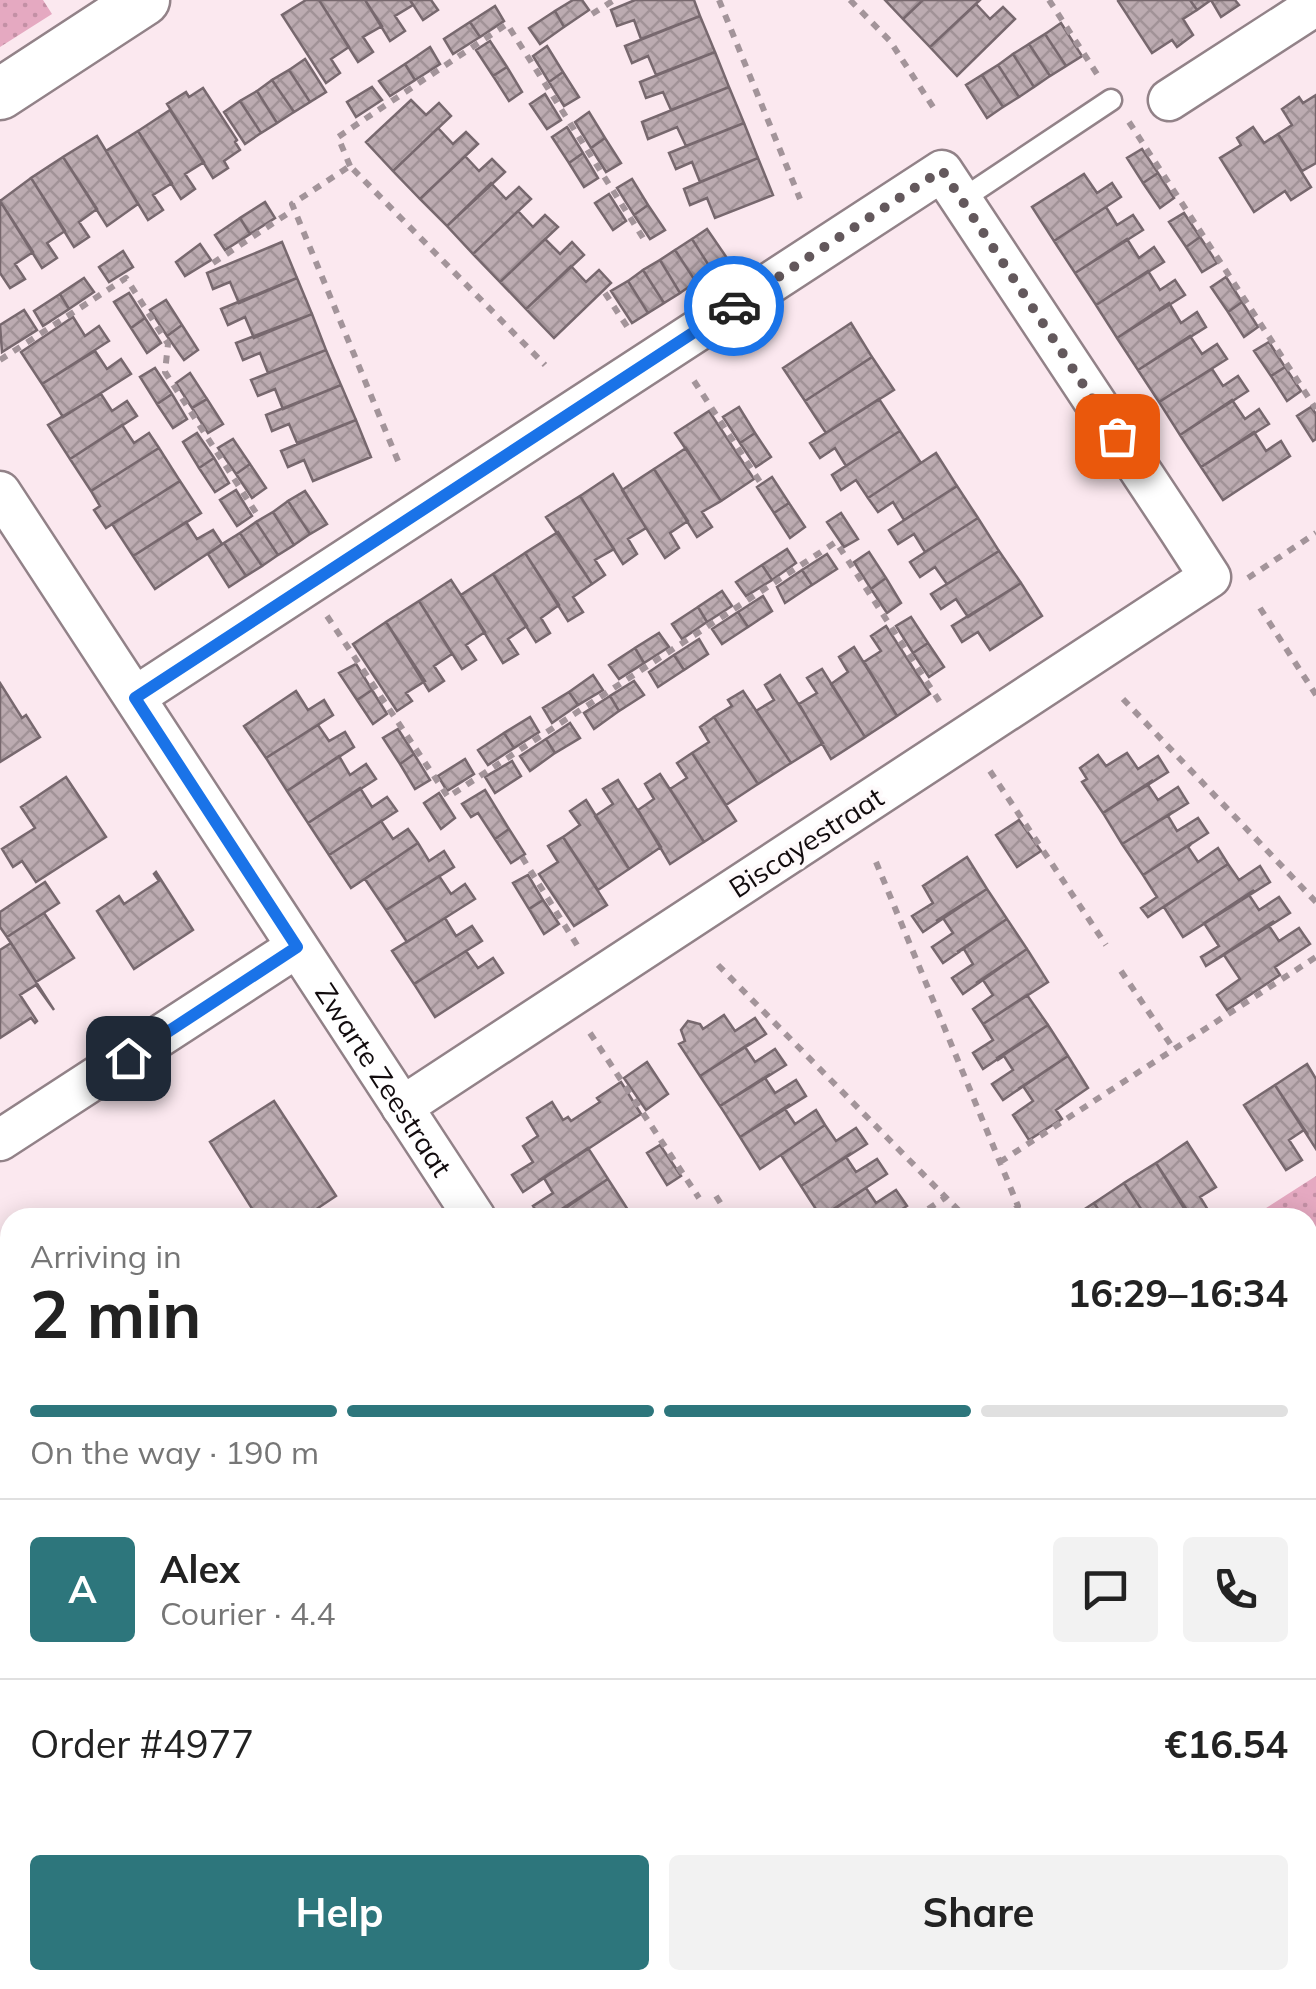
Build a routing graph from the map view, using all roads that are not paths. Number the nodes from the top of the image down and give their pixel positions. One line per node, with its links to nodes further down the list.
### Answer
1 (144, 0): 3 (street)
2 (1316, 5): 5 (street)
3 (0, 94)
4 (1111, 100): 6 (lane)
5 (1169, 100)
6 (952, 186): 8 (street); 10 (street, Biscayestraat)
7 (0, 492): 8 (street, Zwarte Zeestraat)
8 (135, 698): 9 (street, Zwarte Zeestraat)
9 (297, 947): 10 (street, Zwarte Zeestraat); 11 (street)
10 (402, 1106): 12 (street, Zwarte Zeestraat)
11 (0, 1140)
12 (468, 1208)

